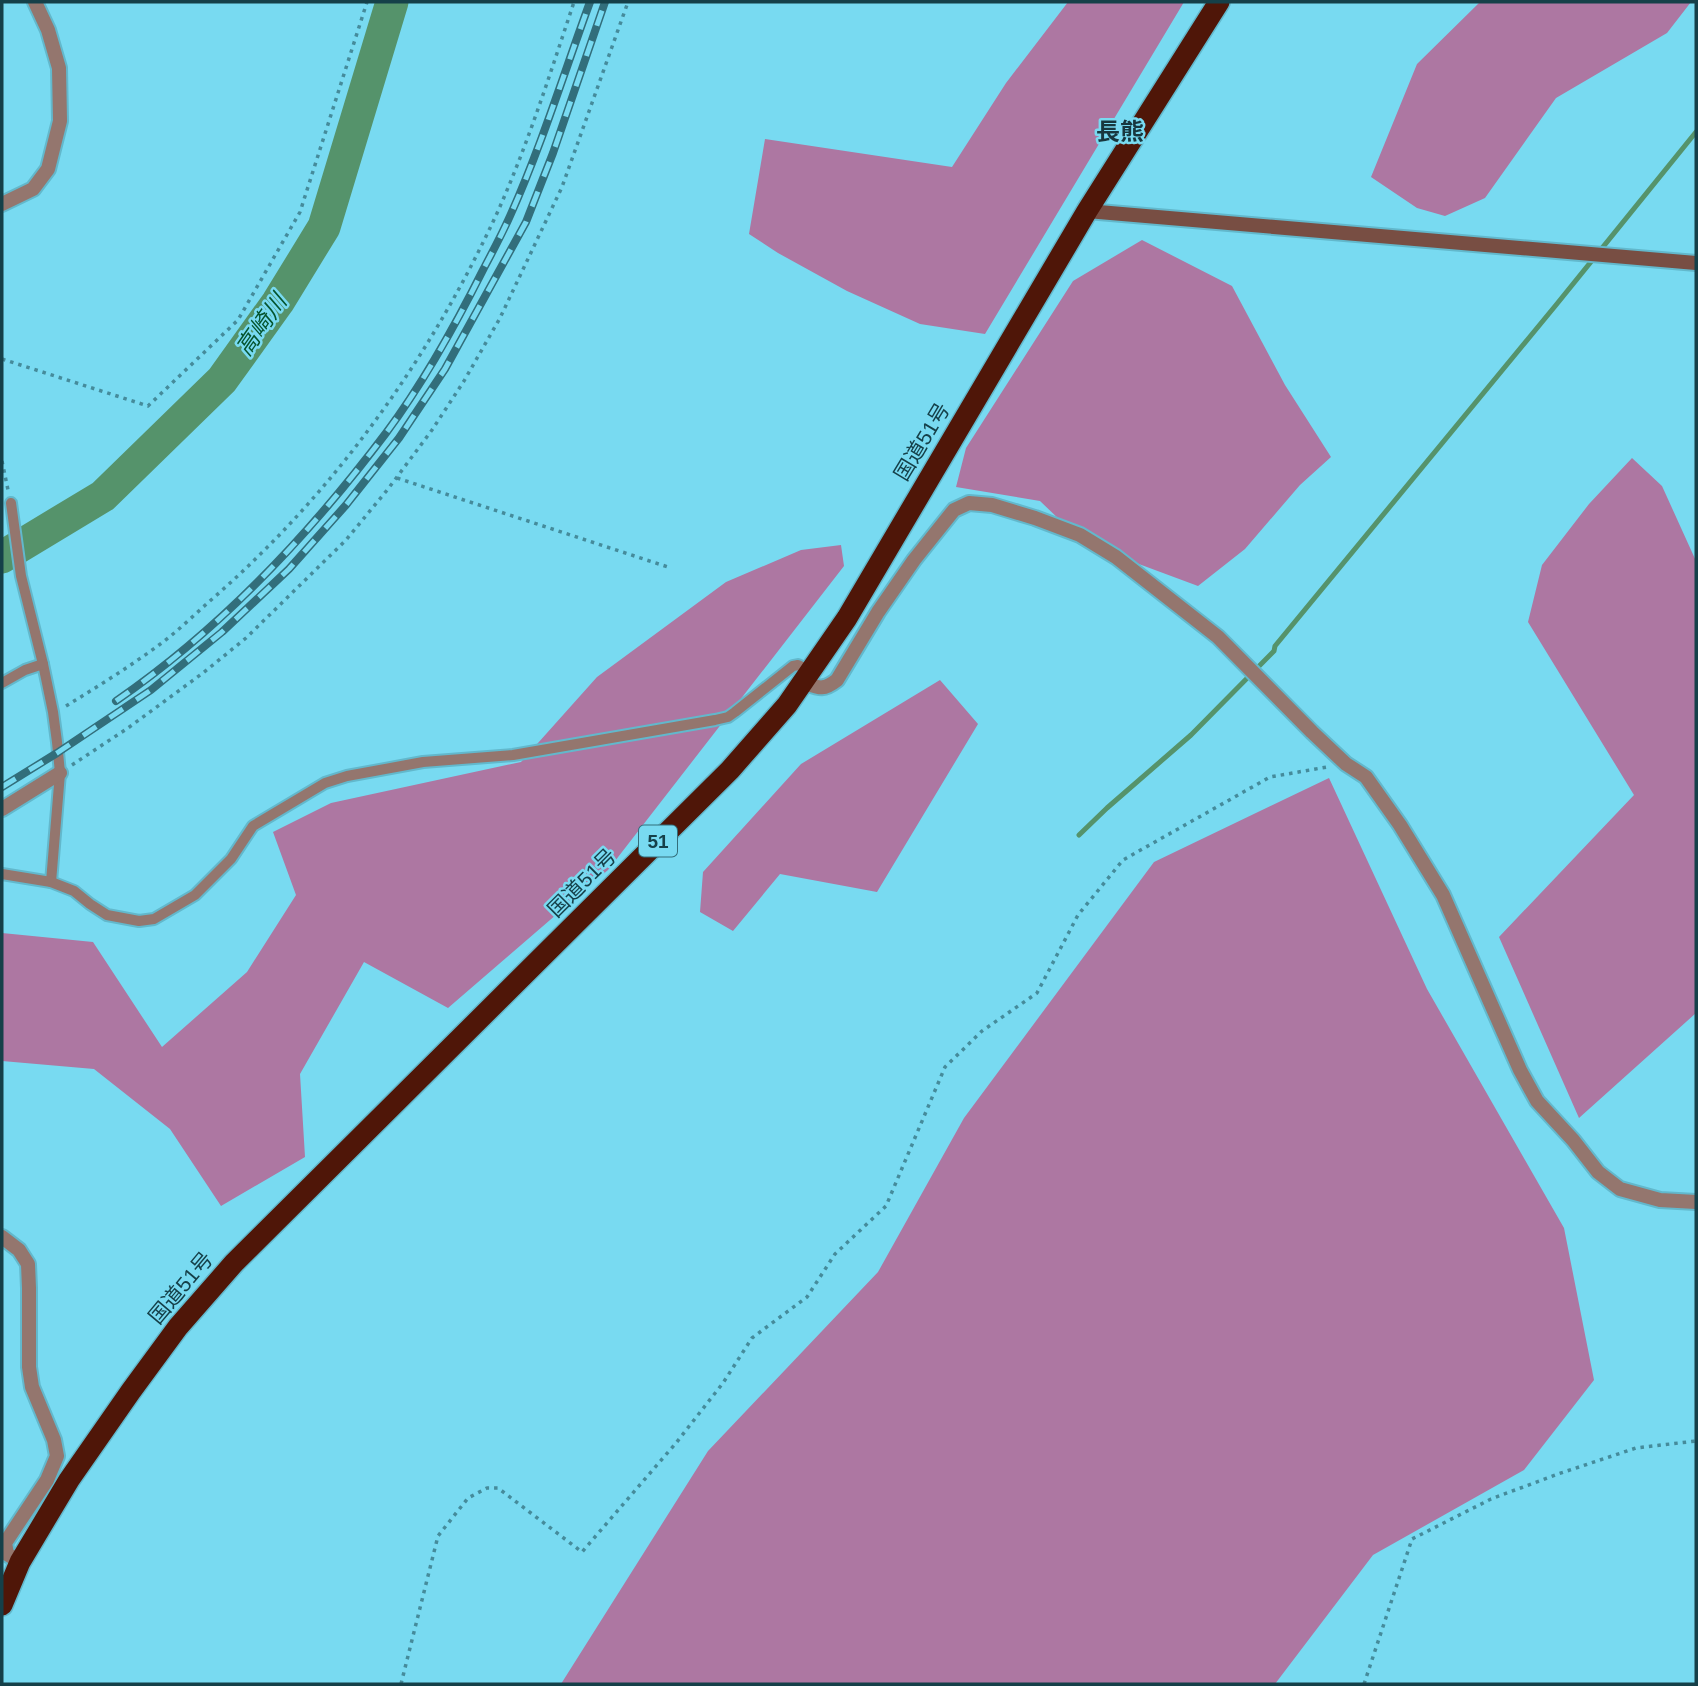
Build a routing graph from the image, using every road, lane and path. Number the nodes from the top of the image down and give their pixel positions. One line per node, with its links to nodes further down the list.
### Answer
1 (35, 2): 6 (street)
2 (367, 2): 9 (path)
3 (574, 2): 17 (path)
4 (628, 2): 11 (path)
5 (1219, 2): 7 (highway, 国道51号 / 51)
6 (2, 204)
7 (1087, 211): 8 (street); 15 (highway, 国道51号 / 51)
8 (1696, 263)
9 (2, 359)
10 (2, 461): 12 (path)
11 (396, 477): 13 (path); 19 (path)
12 (12, 503): 14 (lane)
13 (671, 568)
14 (43, 664): 16 (lane); 17 (lane)
15 (807, 676): 18 (street); 22 (lane); 26 (highway, 国道51号 / 51)
16 (2, 683)
17 (53, 712): 19 (lane)
18 (1346, 764): 23 (street); 28 (path)
19 (60, 773): 20 (street); 22 (lane)
20 (2, 809)
21 (2, 874): 22 (lane)
22 (51, 882)
23 (1696, 1202)
24 (2, 1237): 26 (street)
25 (1696, 1441): 29 (path)
26 (20, 1562): 27 (highway, 国道51号 / 51)
27 (2, 1605)
28 (401, 1684)
29 (1364, 1684)

